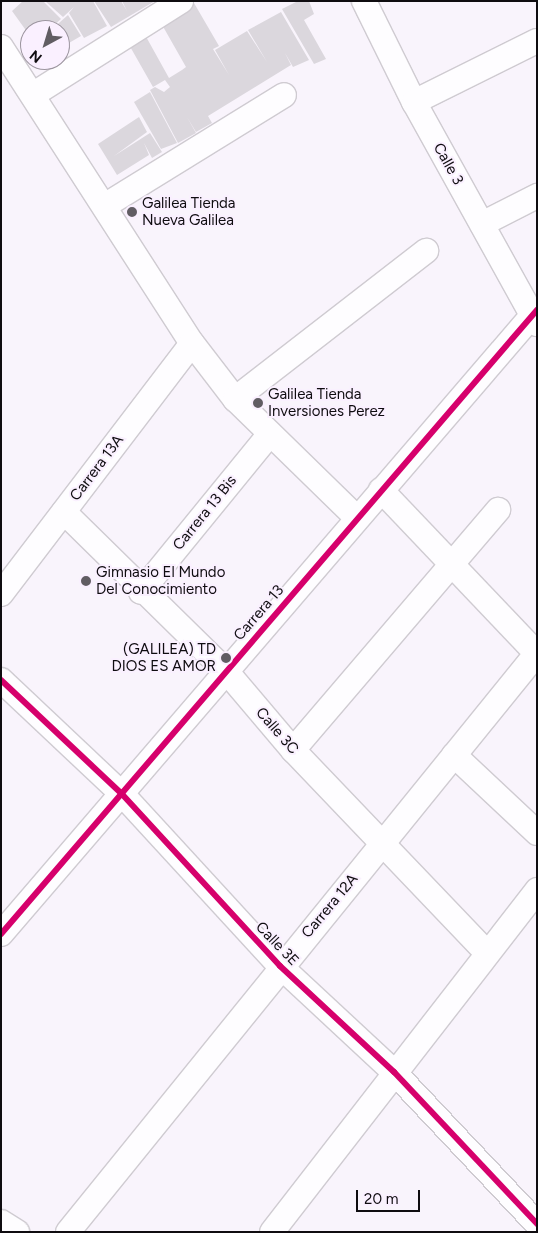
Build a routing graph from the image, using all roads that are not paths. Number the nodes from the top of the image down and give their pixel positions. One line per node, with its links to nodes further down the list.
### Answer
1 (182, 1): 5 (street)
2 (364, 1): 7 (street, Calle 3)
3 (537, 41): 7 (street)
4 (1, 47): 5 (street)
5 (34, 94): 9 (street)
6 (284, 95): 9 (street)
7 (414, 102): 10 (street, Calle 3)
8 (537, 196): 10 (street)
9 (106, 205): 13 (street)
10 (482, 224): 12 (street, Calle 3)
11 (426, 251): 14 (street)
12 (535, 316): 16 (street, Carrera 13)
13 (192, 343): 14 (street); 18 (street, Carrera 13A)
14 (235, 398): 15 (street)
15 (269, 435): 19 (street); 21 (street, Carrera 13 Bis)
16 (381, 490): 19 (street, Carrera 13); 20 (street)
17 (498, 510): 20 (street)
18 (64, 512): 21 (street, Calle 3C); 22 (street, Carrera 13A)
19 (357, 518): 24 (street, Carrera 13)
20 (453, 566): 23 (street); 26 (street)
21 (141, 592): 24 (street, Calle 3C)
22 (1, 594)
23 (537, 653): 27 (street, Carrera 12A)
24 (226, 671): 26 (street, Calle 3C); 28 (street, Carrera 13)
25 (1, 680): 28 (street, Calle 3E)
26 (294, 750): 30 (street, Calle 3C)
27 (454, 755): 29 (street); 30 (street, Carrera 12A)
28 (121, 794): 32 (street, Carrera 13); 34 (street, Calle 3E)
29 (537, 833)
30 (382, 843): 33 (street, Calle 3C); 34 (street, Carrera 12A)
31 (537, 890): 33 (street)
32 (1, 934)
33 (487, 953): 35 (street)
34 (280, 966): 35 (street, Calle 3E); 39 (street, Carrera 12A)
35 (394, 1072): 36 (street, Calle 3E); 40 (street)
36 (535, 1216)
37 (1, 1222): 38 (street)
38 (17, 1232)
39 (68, 1232)
40 (272, 1232)

